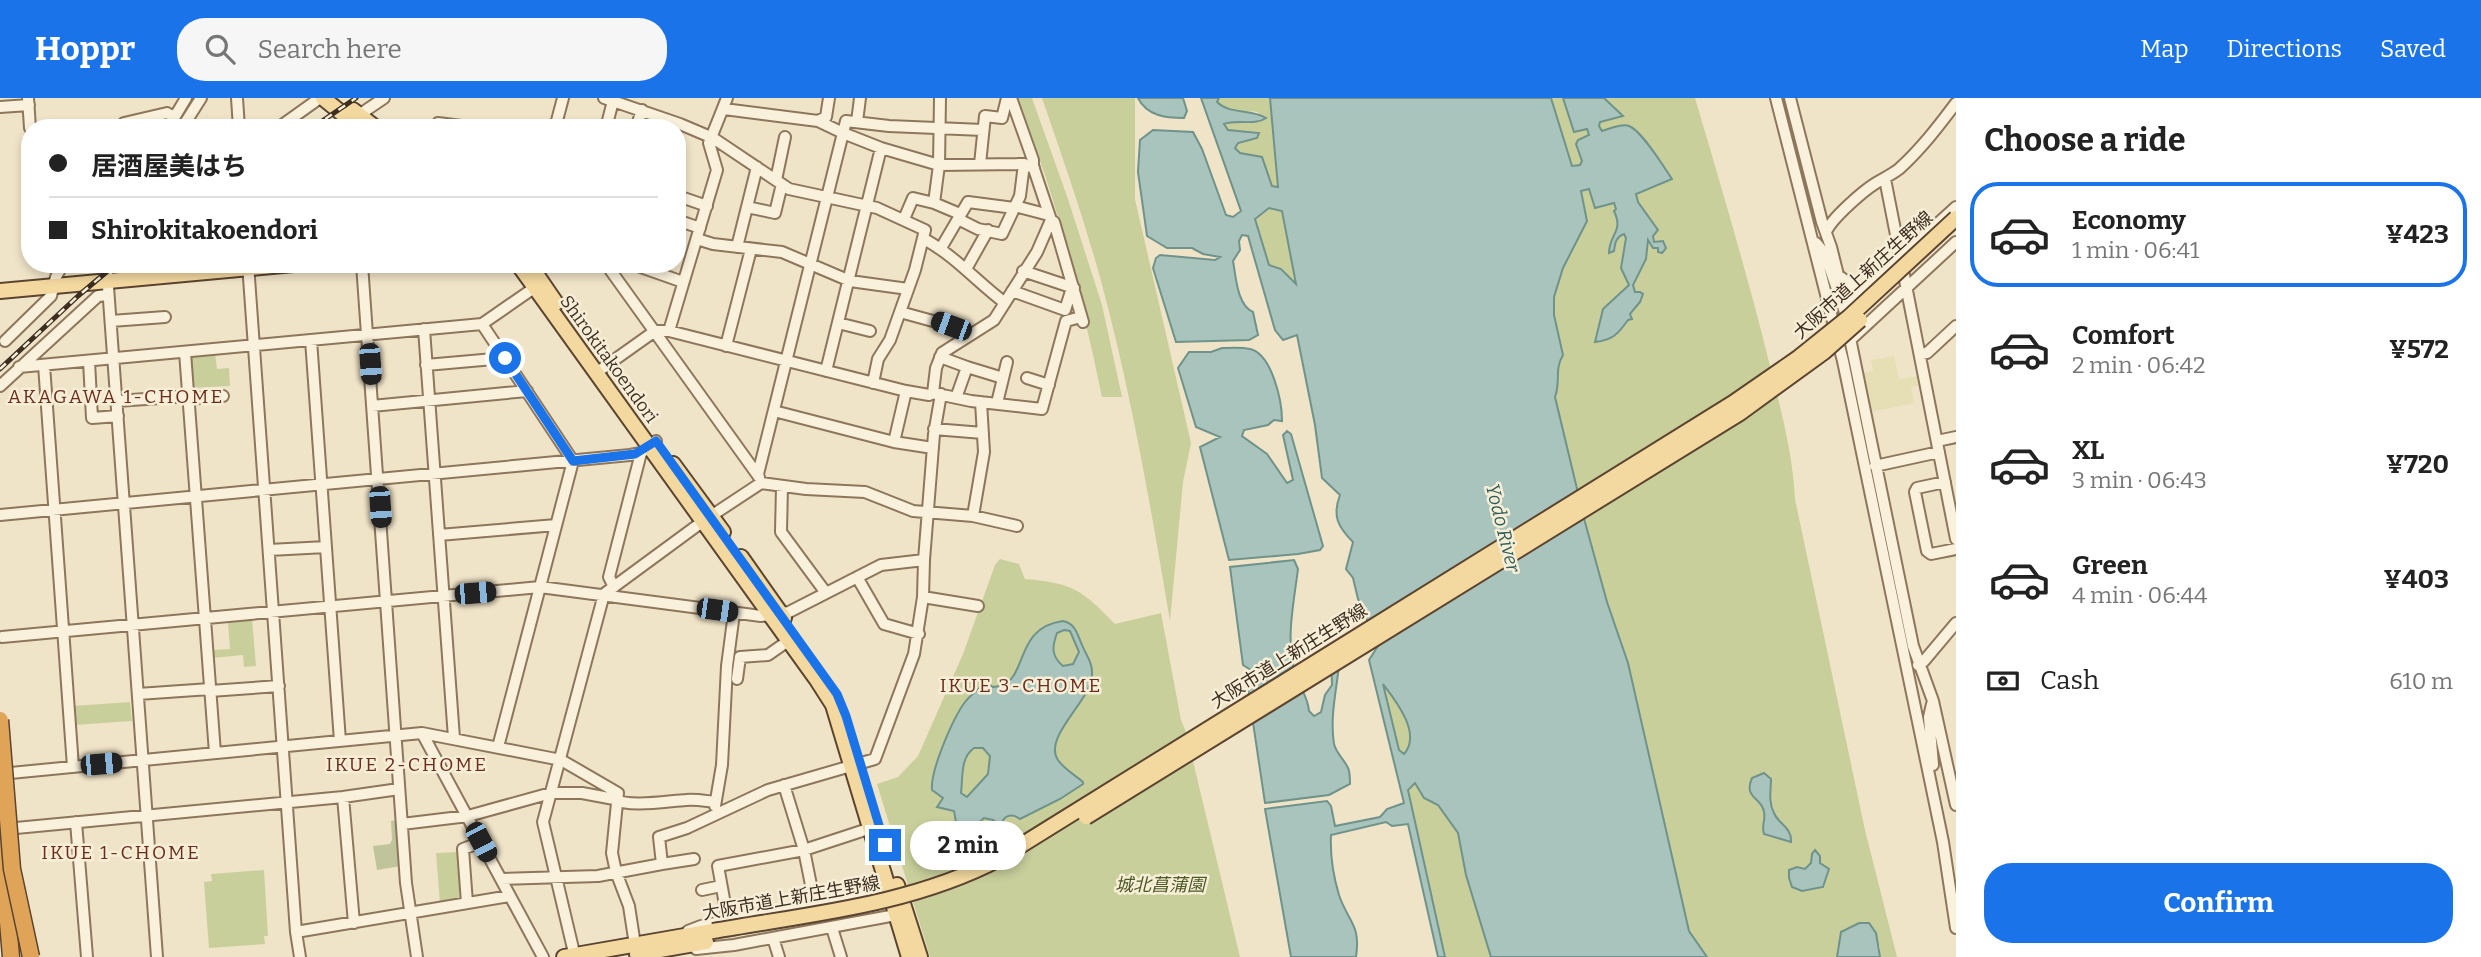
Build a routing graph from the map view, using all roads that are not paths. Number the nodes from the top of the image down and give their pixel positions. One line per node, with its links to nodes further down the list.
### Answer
1 (186, 98): 22 (street)
2 (201, 98): 27 (street)
3 (237, 98): 28 (street)
4 (322, 98): 29 (street); 30 (main road)
5 (338, 98): 31 (main road)
6 (384, 98): 32 (street)
7 (563, 98): 33 (street)
8 (829, 98): 37 (street)
9 (860, 98): 38 (street)
10 (940, 98): 39 (street)
11 (1009, 98): 40 (street); 48 (street)
12 (1776, 98): 21 (street)
13 (1790, 98): 20 (street)
14 (609, 99): 19 (street); 34 (street)
15 (29, 101): 18 (street); 23 (street)
16 (725, 103): 37 (street); 44 (street)
17 (1956, 103): 50 (street)
18 (0, 107)
19 (642, 110): 35 (street); 36 (street)
20 (1794, 110): 21 (street); 67 (street)
21 (1780, 112): 70 (street)
22 (175, 116): 24 (street); 25 (street); 26 (street)
23 (30, 119)
24 (141, 119)
25 (173, 119)
26 (178, 119)
27 (187, 119)
28 (238, 119)
29 (291, 119)
30 (348, 119)
31 (351, 119)
32 (358, 119)
33 (557, 119)
34 (607, 119)
35 (639, 119)
36 (660, 119)
37 (822, 119): 38 (street); 42 (street)
38 (852, 121): 39 (street); 42 (street)
39 (939, 127): 40 (street); 47 (street)
40 (983, 130): 46 (street)
41 (686, 131): 44 (street)
42 (843, 134): 45 (street); 52 (street)
43 (785, 137): 51 (street)
44 (713, 138): 49 (street); 55 (street)
45 (881, 148): 47 (street); 56 (street)
46 (980, 164): 47 (street); 48 (street)
47 (939, 165): 54 (street)
48 (1029, 166): 58 (street); 61 (street)
49 (757, 167): 51 (street); 57 (street)
50 (1885, 179): 67 (street); 75 (street)
51 (779, 182): 52 (street); 57 (street)
52 (827, 197): 56 (street); 76 (street)
53 (686, 199): 55 (street)
54 (933, 203): 60 (street); 63 (street)
55 (707, 206): 68 (street)
56 (867, 206): 63 (street); 88 (street)
57 (747, 207): 72 (street)
58 (1015, 207): 60 (street); 61 (street); 65 (street)
59 (1956, 207): 75 (street)
60 (959, 217): 65 (street); 73 (street)
61 (1050, 217): 78 (street); 93 (street)
62 (1956, 218): 259 (main road, 大阪市道上新庄生野線, bridge)
63 (904, 219): 69 (street)
64 (686, 226): 68 (street)
65 (988, 230): 77 (street)
66 (1956, 231): 259 (main road, 大阪市道上新庄生野線, bridge)
67 (1826, 232): 98 (street)
68 (699, 234): 72 (street); 90 (street)
69 (924, 239): 73 (street); 94 (street)
70 (1813, 240): 100 (street); 224 (street)
71 (1956, 242): 95 (street)
72 (737, 247): 74 (street)
73 (941, 248): 77 (street)
74 (751, 249): 76 (street); 117 (street)
75 (1901, 259): 95 (street); 98 (street)
76 (810, 264): 88 (street); 125 (street)
77 (966, 270): 99 (street)
78 (1023, 271): 93 (street); 97 (street)
79 (127, 273): 91 (main road)
80 (195, 273): 91 (main road)
81 (248, 273): 116 (street)
82 (363, 273): 111 (street)
83 (524, 273): 92 (main road, Shirokitakoendori)
84 (536, 273): 131 (main road, Shirokitakoendori)
85 (616, 273): 108 (street)
86 (658, 273): 90 (street)
87 (57, 276): 89 (main road); 91 (main road); 96 (main road); 114 (street)
88 (848, 280): 94 (street); 104 (street)
89 (0, 282)
90 (683, 282): 109 (street)
91 (107, 283): 103 (street); 129 (street)
92 (534, 288): 105 (street); 131 (main road, Shirokitakoendori)
93 (1073, 288): 97 (street); 137 (street)
94 (908, 289): 101 (street)
95 (1906, 290): 115 (street); 119 (street)
96 (0, 291)
97 (1012, 291): 99 (street)
98 (1863, 294): 100 (street)
99 (1005, 303): 112 (street)
100 (1844, 309): 115 (street)
101 (900, 312): 112 (street); 136 (street)
102 (165, 317): 103 (street)
103 (111, 321): 121 (street)
104 (838, 323): 110 (street); 132 (street)
105 (482, 324): 107 (street); 122 (street)
106 (1956, 326): 119 (street)
107 (424, 329): 111 (street); 128 (street)
108 (655, 331): 109 (street); 131 (street); 162 (street)
109 (669, 331): 117 (street)
110 (870, 331)
111 (368, 335): 113 (street); 149 (street)
112 (966, 338): 120 (street)
113 (311, 340): 116 (street); 165 (street)
114 (5, 341)
115 (1849, 341): 160 (street)
116 (254, 345): 118 (street); 167 (street)
117 (726, 346): 125 (street)
118 (185, 352): 121 (street); 143 (street)
119 (1920, 354): 157 (street)
120 (940, 356): 130 (street); 141 (street)
121 (114, 358): 124 (street); 145 (street)
122 (505, 358): 128 (street); 139 (street)
123 (984, 358): 133 (street)
124 (89, 361): 127 (street); 151 (street)
125 (786, 361): 132 (street); 150 (street)
126 (1007, 362): 134 (street)
127 (44, 365): 129 (street); 170 (street)
128 (426, 365): 146 (street)
129 (19, 367): 138 (street)
130 (967, 367): 133 (street); 144 (street)
131 (600, 370): 156 (main road, Shirokitakoendori)
132 (826, 371): 136 (street)
133 (979, 371): 134 (street)
134 (1003, 378): 148 (street)
135 (1027, 378): 137 (street)
136 (873, 383): 140 (street)
137 (1049, 385): 148 (street)
138 (0, 386)
139 (527, 391): 146 (street); 159 (street)
140 (906, 391): 141 (street); 155 (street)
141 (937, 393): 144 (street); 152 (street)
142 (223, 396): 143 (street)
143 (189, 398): 145 (street); 168 (street)
144 (956, 398): 147 (street)
145 (117, 401): 151 (street)
146 (429, 401): 149 (street); 161 (street)
147 (981, 402): 148 (street); 153 (street)
148 (997, 403)
149 (372, 406): 163 (street)
150 (774, 411): 155 (street); 162 (street)
151 (118, 416): 169 (street)
152 (934, 429): 153 (street); 158 (street)
153 (982, 433): 174 (street)
154 (1956, 437): 157 (street)
155 (894, 442): 158 (street)
156 (648, 447): 159 (street); 175 (main road, Shirokitakoendori); 186 (street)
157 (1938, 447): 160 (street); 164 (street)
158 (933, 448): 172 (street)
159 (573, 461): 161 (street); 176 (street)
160 (1875, 466): 203 (street)
161 (435, 474): 163 (street); 178 (street)
162 (759, 478): 166 (street); 175 (street)
163 (378, 479): 165 (street); 190 (street)
164 (1945, 482): 171 (street); 181 (street)
165 (321, 485): 167 (street); 180 (street)
166 (782, 486): 172 (street); 187 (street)
167 (264, 490): 168 (street); 182 (street)
168 (196, 496): 169 (street); 196 (street)
169 (124, 503): 170 (street); 198 (street)
170 (55, 510): 173 (street); 199 (street)
171 (1953, 512): 179 (street)
172 (927, 513): 174 (street); 183 (street)
173 (0, 515)
174 (972, 516): 177 (street)
175 (707, 519): 186 (street); 195 (main road, Shirokitakoendori)
176 (556, 524): 178 (street); 185 (street)
177 (1017, 526)
178 (439, 535): 188 (street)
179 (1956, 539)
180 (326, 547): 182 (street); 191 (street)
181 (1956, 549)
182 (269, 551): 193 (street)
183 (924, 560): 184 (street); 189 (street)
184 (857, 577): 187 (street); 200 (street)
185 (540, 587): 186 (street); 188 (street); 215 (street)
186 (609, 590): 194 (street); 218 (street)
187 (826, 593): 195 (street)
188 (444, 596): 190 (street); 212 (street)
189 (923, 597): 192 (street); 200 (street)
190 (387, 601): 191 (street); 211 (street)
191 (330, 607): 193 (street); 213 (street)
192 (978, 607)
193 (274, 612): 196 (street); 205 (street)
194 (734, 613): 195 (street); 230 (street)
195 (771, 615): 202 (main road, Shirokitakoendori); 219 (main road, Shirokitakoendori)
196 (205, 619): 198 (street); 206 (street)
197 (1956, 623): 203 (street)
198 (133, 626): 199 (street); 207 (street)
199 (63, 632): 201 (street); 220 (street)
200 (919, 634): 219 (street)
201 (2, 637)
202 (788, 641): 204 (street); 219 (main road, Shirokitakoendori)
203 (1918, 665): 208 (street)
204 (737, 679)
205 (279, 686): 206 (street); 214 (street)
206 (210, 690): 207 (street); 216 (street)
207 (138, 694): 217 (street)
208 (1933, 701): 224 (street); 229 (street)
209 (0, 720): 263 (highway, bridge)
210 (422, 733): 211 (street); 212 (street); 232 (street)
211 (397, 736): 213 (street); 223 (street)
212 (454, 738): 215 (street)
213 (340, 741): 214 (street)
214 (283, 746): 216 (street); 227 (street)
215 (498, 747): 218 (street)
216 (215, 753): 217 (street)
217 (143, 760): 220 (street); 231 (street)
218 (561, 760): 225 (street); 228 (street)
219 (856, 763): 222 (street); 236 (main road, Shirokitakoendori); 246 (main road, Shirokitakoendori)
220 (74, 766): 221 (street, bridge)
221 (0, 774)
222 (783, 785): 230 (street); 238 (street)
223 (399, 789): 226 (street); 234 (street)
224 (1933, 790): 255 (street)
225 (551, 793): 228 (street); 232 (street); 242 (street)
226 (343, 797): 227 (street); 253 (street)
227 (287, 802): 231 (street); 256 (street)
228 (617, 802): 230 (street); 241 (street)
229 (1956, 805)
230 (715, 807): 240 (street)
231 (147, 815): 233 (street); 265 (street)
232 (468, 816): 234 (street); 237 (street)
233 (76, 822): 235 (street); 264 (street)
234 (402, 824): 250 (street)
235 (8, 827): 262 (highway)
236 (871, 828): 238 (street); 246 (main road, Shirokitakoendori)
237 (481, 842): 243 (street); 248 (street)
238 (804, 850): 244 (street); 249 (street)
239 (694, 859): 240 (street)
240 (662, 864): 241 (street)
241 (616, 872): 242 (street); 260 (street)
242 (556, 877): 243 (street); 261 (street)
243 (500, 878): 247 (street)
244 (721, 886): 245 (street); 252 (street)
245 (702, 890)
246 (894, 891): 249 (street); 251 (main road, Shirokitakoendori)
247 (510, 896): 248 (street); 268 (street)
248 (467, 904): 250 (street)
249 (815, 905): 252 (street)
250 (410, 913): 253 (street); 267 (street)
251 (902, 914): 254 (street); 272 (main road, Shirokitakoendori); 273 (main road, Shirokitakoendori)
252 (728, 921): 258 (street)
253 (354, 923): 256 (street)
254 (832, 928): 257 (street); 271 (street)
255 (1956, 929)
256 (296, 932): 266 (street)
257 (773, 938): 259 (street); 270 (street)
258 (673, 943): 259 (main road, 大阪市道上新庄生野線); 260 (main road, 大阪市道上新庄生野線)
259 (713, 944)
260 (639, 952): 261 (main road, 大阪市道上新庄生野線); 269 (main road, 大阪市道上新庄生野線)
261 (571, 956)
262 (11, 957)
263 (31, 957)
264 (88, 957)
265 (157, 957)
266 (300, 957)
267 (417, 957)
268 (542, 957)
269 (621, 957)
270 (779, 957)
271 (841, 957)
272 (909, 957)
273 (920, 957)

